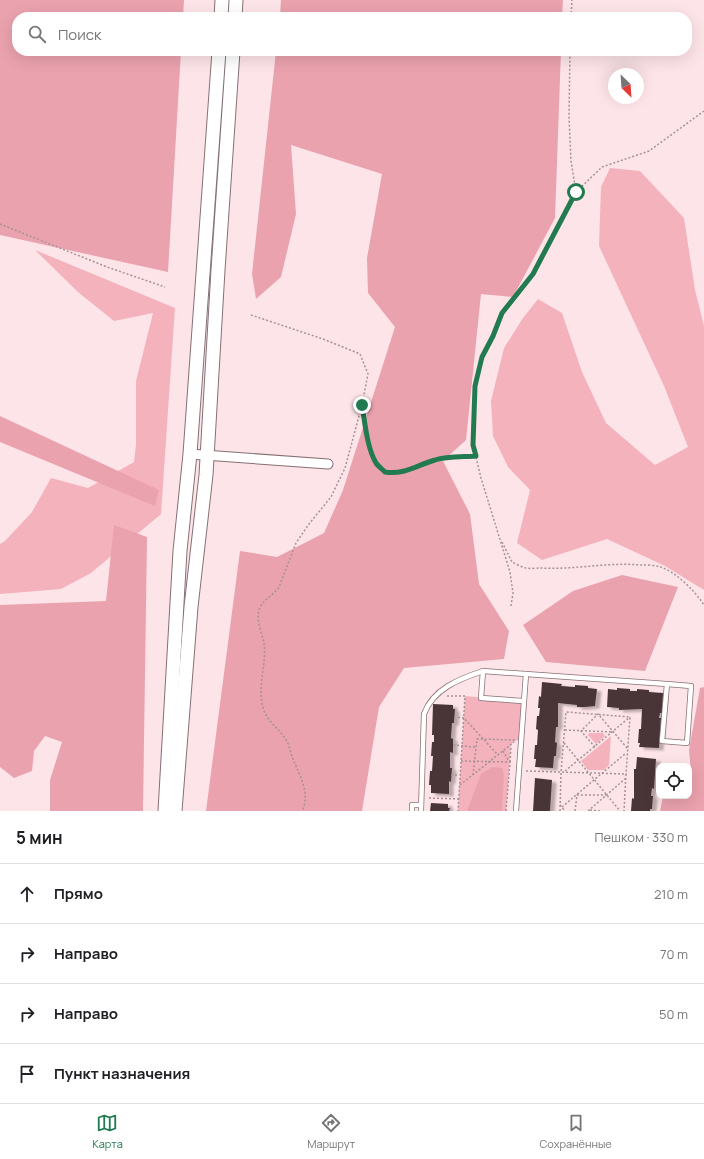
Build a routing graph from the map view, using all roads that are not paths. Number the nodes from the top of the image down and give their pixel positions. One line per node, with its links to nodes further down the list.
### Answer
1 (222, 0): 3 (main road)
2 (236, 0): 4 (main road)
3 (221, 12)
4 (235, 12)
5 (219, 56): 7 (main road)
6 (233, 56): 8 (main road)
7 (190, 454): 8 (street); 15 (main road)
8 (207, 456): 9 (street); 16 (main road)
9 (328, 464)
10 (483, 671): 11 (lane); 13 (lane); 14 (lane)
11 (526, 674): 12 (lane); 13 (lane)
12 (667, 684): 12 (lane)
13 (524, 701): 19 (lane)
14 (421, 805): 17 (lane); 18 (lane)
15 (165, 811)
16 (175, 811)
17 (412, 811)
18 (421, 811)
19 (516, 811)

